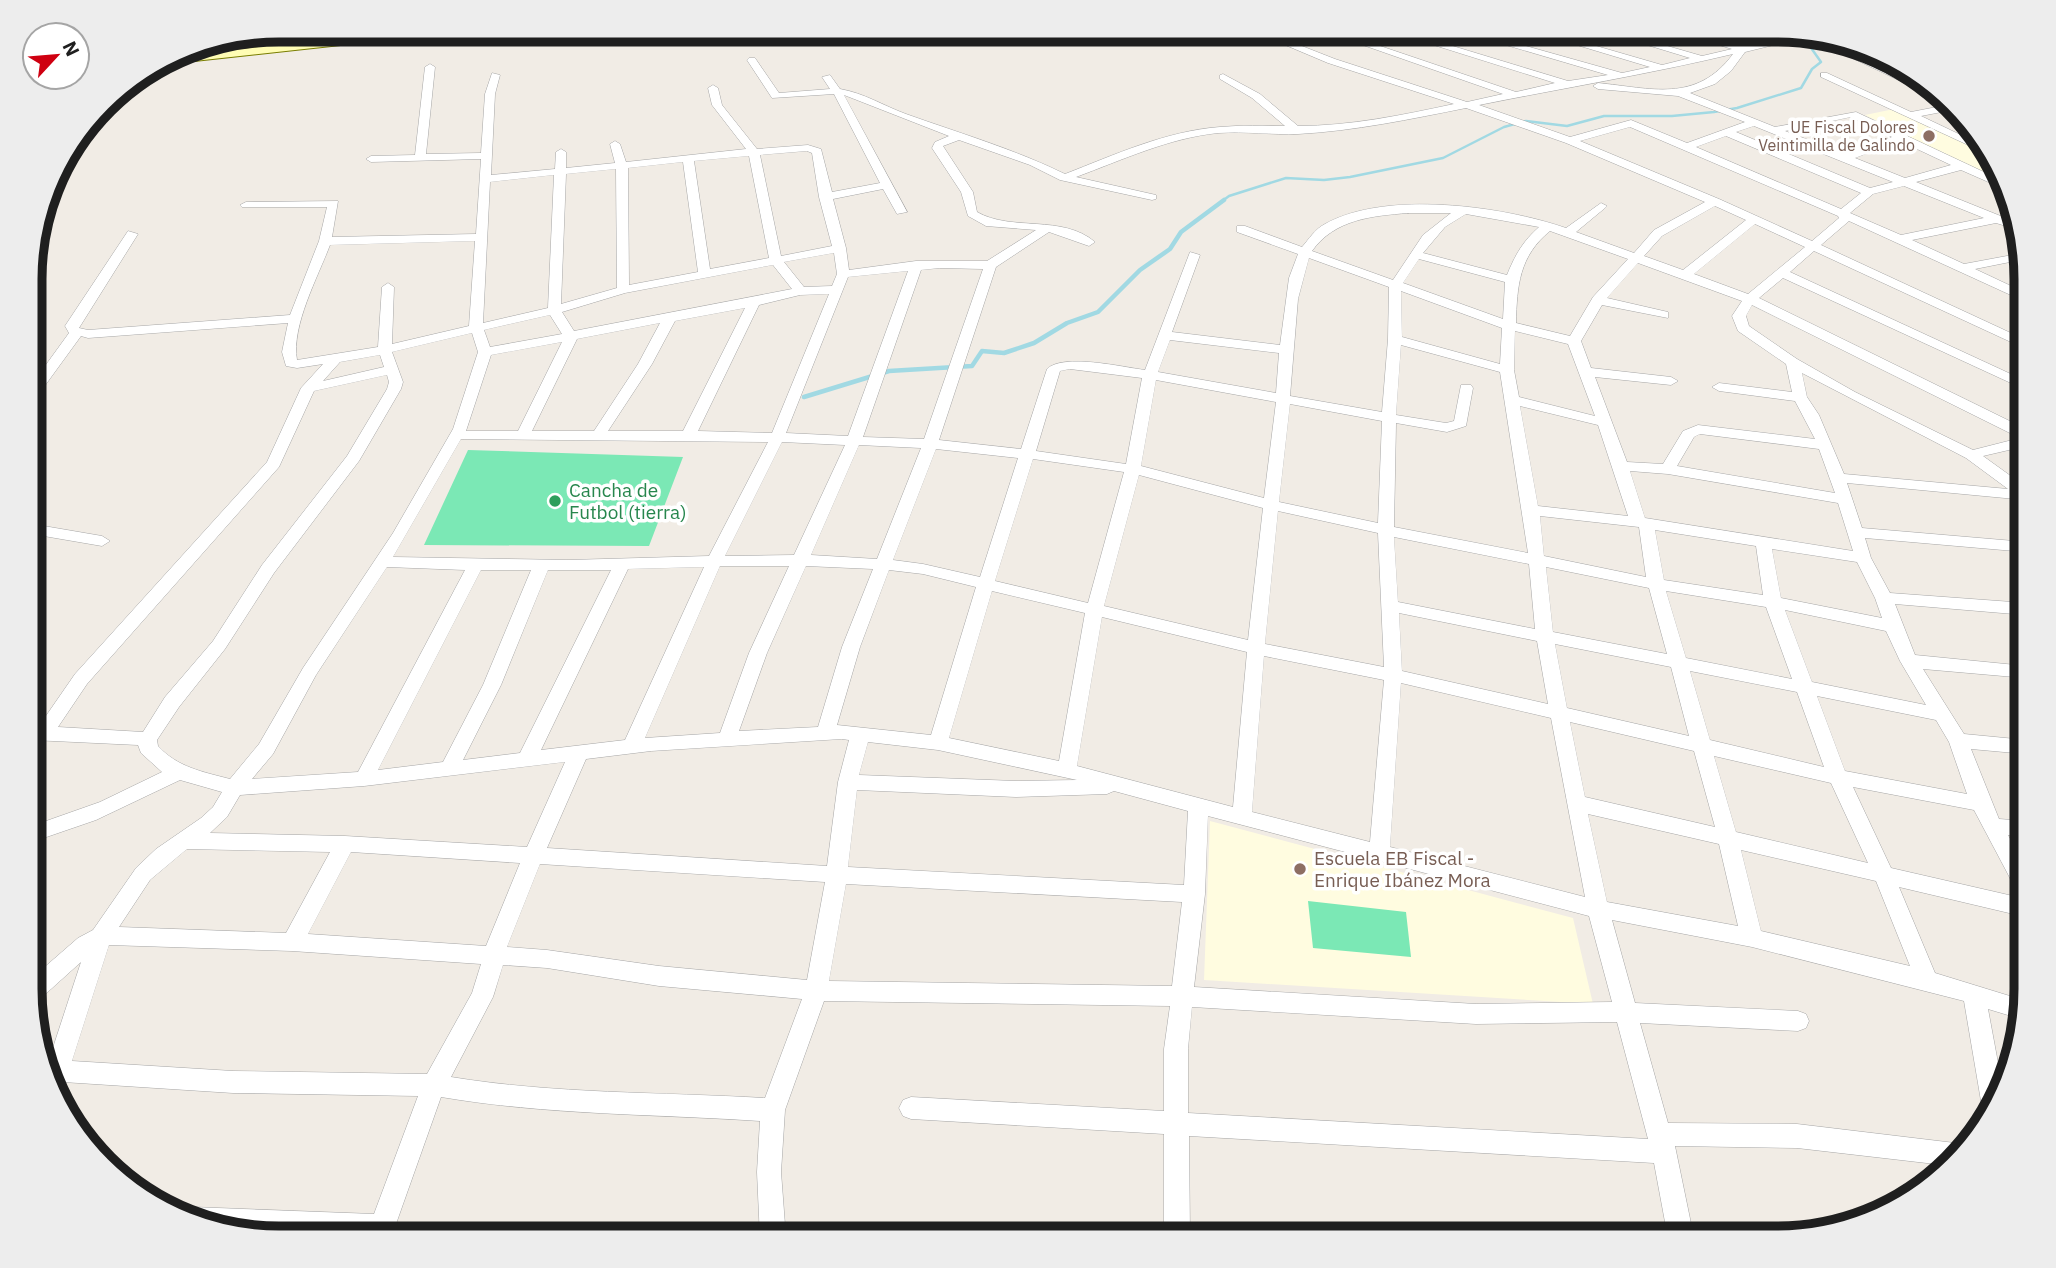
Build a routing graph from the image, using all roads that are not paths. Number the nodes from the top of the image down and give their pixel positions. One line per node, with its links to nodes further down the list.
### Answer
1 (337, 42): 15 (street)
2 (1288, 42): 30 (street)
3 (1360, 42): 29 (street)
4 (1430, 42): 25 (street)
5 (1500, 42): 11 (street)
6 (1530, 42): 11 (street)
7 (1574, 42): 18 (street)
8 (1645, 42): 14 (street)
9 (1717, 42): 12 (street)
10 (1771, 42): 12 (street)
11 (1523, 49): 23 (street)
12 (1742, 49): 14 (street); 28 (street)
13 (1853, 55): 19 (street)
14 (1700, 58): 18 (street)
15 (192, 59)
16 (752, 60): 27 (street)
17 (430, 67): 46 (street)
18 (1661, 68): 23 (street)
19 (1895, 74)
20 (495, 75): 45 (street)
21 (1824, 75): 32 (street)
22 (1223, 76): 35 (street)
23 (1625, 76): 25 (street)
24 (827, 77): 27 (street)
25 (1567, 84): 28 (street); 29 (street)
26 (713, 88): 44 (street)
27 (837, 91): 37 (street); 57 (street)
28 (1680, 93): 33 (street)
29 (1516, 95): 30 (street)
30 (1466, 105): 35 (street); 39 (street)
31 (1941, 109): 32 (street)
32 (1910, 115): 41 (street)
33 (1754, 122): 34 (street); 36 (street)
34 (1774, 130): 38 (street); 49 (street)
35 (1297, 131): 53 (street)
36 (1726, 132): 42 (street); 58 (street)
37 (959, 136): 53 (street); 72 (street)
38 (1901, 137): 49 (street); 51 (street)
39 (1570, 141): 42 (street); 61 (street)
40 (615, 144): 50 (street)
41 (1971, 144)
42 (1687, 147): 66 (street)
43 (561, 152): 52 (street)
44 (754, 152): 48 (street); 59 (street); 87 (street)
45 (486, 156): 46 (street); 54 (street)
46 (420, 157): 47 (street)
47 (370, 159)
48 (688, 159): 50 (street); 92 (street)
49 (1843, 159): 56 (street)
50 (622, 166): 52 (street); 98 (street)
51 (1961, 166): 55 (street); 56 (street)
52 (559, 172): 54 (street); 105 (street)
53 (1065, 178): 60 (street)
54 (485, 180): 76 (street)
55 (1992, 180)
56 (1903, 183): 58 (street); 69 (street)
57 (889, 185): 59 (street); 65 (street)
58 (1869, 192): 66 (street)
59 (825, 197): 81 (street)
60 (1152, 197)
61 (1715, 201): 68 (street); 85 (street)
62 (246, 205): 78 (street)
63 (1601, 205): 74 (street)
64 (1464, 210): 71 (street); 82 (street); 83 (street)
65 (901, 212)
66 (1842, 214): 77 (street); 80 (street)
67 (2006, 218): 69 (street)
68 (1754, 219): 80 (street); 94 (street)
69 (1998, 219): 70 (street); 77 (street)
70 (2007, 223)
71 (1548, 226): 74 (street); 95 (street)
72 (1048, 227): 79 (street); 89 (street)
73 (1241, 229): 82 (street)
74 (1567, 233): 85 (street)
75 (132, 234): 111 (street)
76 (482, 237): 78 (street); 110 (street)
77 (1900, 239): 90 (street)
78 (325, 241): 108 (street)
79 (1089, 242)
80 (1813, 246): 91 (street); 114 (street)
81 (839, 248): 87 (street); 93 (street)
82 (1305, 251): 96 (street); 118 (street)
83 (1414, 254): 95 (street); 96 (street)
84 (1194, 255): 112 (street)
85 (1634, 257): 94 (street); 103 (street)
86 (2013, 258): 90 (street)
87 (776, 260): 92 (street); 100 (street)
88 (916, 265): 89 (street); 93 (street); 143 (street)
89 (990, 265): 144 (street)
90 (1963, 268): 101 (street)
91 (1781, 272): 102 (street); 127 (street)
92 (704, 273): 98 (street)
93 (843, 274): 99 (street)
94 (1685, 275): 102 (street)
95 (1511, 280): 109 (street)
96 (1395, 286): 109 (street); 115 (street)
97 (388, 287): 117 (street)
98 (623, 290): 105 (street)
99 (835, 290): 100 (street); 142 (street)
100 (800, 291): 104 (street)
101 (2013, 292)
102 (1750, 299): 121 (street); 137 (street)
103 (1598, 300): 106 (street); 116 (street)
104 (754, 302): 107 (street); 140 (street)
105 (554, 310): 110 (street); 113 (street)
106 (1663, 315)
107 (670, 318): 113 (street); 141 (street)
108 (295, 319): 111 (street); 120 (street)
109 (1507, 325): 116 (street); 123 (street)
110 (476, 327): 117 (street); 119 (street)
111 (77, 332): 126 (street)
112 (1164, 335): 118 (street); 125 (street)
113 (571, 337): 119 (street); 139 (street)
114 (2013, 339)
115 (1395, 340): 123 (street); 135 (street)
116 (1574, 341): 124 (street)
117 (385, 350): 120 (street); 122 (street)
118 (1286, 351): 134 (street)
119 (485, 352): 138 (street)
120 (335, 360): 130 (street)
121 (1792, 362): 132 (street); 148 (street)
122 (391, 370): 130 (street); 195 (street)
123 (1507, 370): 133 (street)
124 (1586, 372): 128 (street); 136 (street)
125 (1150, 375): 134 (street); 147 (street); 150 (street)
126 (42, 380)
127 (2013, 380)
128 (1671, 381)
129 (1719, 387): 132 (street)
130 (307, 388): 191 (street)
131 (1466, 388): 135 (street)
132 (1800, 397): 146 (street)
133 (1511, 399): 136 (street); 157 (street)
134 (1283, 400): 135 (street); 156 (street)
135 (1389, 418): 159 (street)
136 (1604, 422): 149 (street)
137 (2013, 429)
138 (457, 435): 139 (street); 168 (street)
139 (523, 435): 141 (street)
140 (688, 436): 141 (street); 142 (street)
141 (597, 437)
142 (777, 438): 143 (street); 169 (street)
143 (854, 441): 144 (street); 167 (street)
144 (930, 444): 147 (street); 170 (street)
145 (2013, 444): 148 (street)
146 (1823, 445): 151 (street); 152 (street)
147 (1027, 454): 150 (street); 174 (street)
148 (1971, 455): 153 (street)
149 (1621, 466): 151 (street); 158 (street)
150 (1133, 469): 156 (street); 179 (street)
151 (1668, 470): 155 (street)
152 (1838, 478): 154 (street); 155 (street)
153 (2013, 486)
154 (2013, 494)
155 (1843, 499): 161 (street)
156 (1271, 505): 159 (street); 183 (street)
157 (1531, 510): 158 (street); 166 (street)
158 (1642, 522): 163 (street); 175 (street)
159 (1386, 530): 166 (street); 178 (street)
160 (42, 531): 162 (street)
161 (1853, 532): 164 (street); 165 (street)
162 (102, 541)
163 (1763, 542): 165 (street); 177 (street)
164 (2013, 546)
165 (1863, 558): 176 (street)
166 (1535, 559): 175 (street); 182 (street)
167 (799, 561): 169 (street); 170 (street); 196 (street)
168 (382, 562): 172 (street); 211 (street)
169 (714, 562): 171 (street); 200 (street)
170 (883, 563): 174 (street); 193 (street)
171 (622, 564): 173 (street); 203 (street)
172 (475, 566): 173 (street); 208 (street)
173 (541, 566): 204 (street)
174 (986, 583): 179 (street); 198 (street)
175 (1656, 584): 177 (street); 185 (street)
176 (1884, 598): 180 (street); 181 (street)
177 (1773, 602): 181 (street); 188 (street)
178 (1390, 606): 182 (street); 187 (street)
179 (1095, 608): 183 (street); 205 (street)
180 (2013, 608)
181 (1893, 626): 184 (street)
182 (1545, 638): 185 (street); 189 (street)
183 (1255, 648): 187 (street); 215 (street)
184 (1909, 661): 186 (street); 190 (street)
185 (1677, 663): 188 (street); 199 (street)
186 (2013, 671)
187 (1392, 675): 189 (street); 222 (street)
188 (1806, 688): 190 (street); 207 (street)
189 (1561, 714): 199 (street); 212 (street)
190 (1940, 714): 197 (street)
191 (42, 727)
192 (42, 732): 195 (street)
193 (825, 733): 194 (street); 196 (street)
194 (860, 734): 198 (street); 209 (street)
195 (148, 739): 206 (street)
196 (727, 739): 200 (street)
197 (1958, 741): 201 (street); 213 (street)
198 (938, 743): 205 (street)
199 (1701, 745): 207 (street); 219 (street)
200 (632, 746): 202 (street)
201 (2013, 746)
202 (579, 752): 203 (street); 223 (street)
203 (527, 759): 204 (street)
204 (449, 769): 208 (street)
205 (1067, 770): 210 (street)
206 (178, 772): 211 (street); 218 (street)
207 (1838, 777): 213 (street); 226 (street)
208 (364, 779): 211 (street)
209 (848, 782): 210 (street); 225 (street)
210 (1121, 786): 214 (street)
211 (234, 788): 220 (street)
212 (1576, 803): 219 (street); 229 (street)
213 (1980, 804): 216 (street)
214 (1199, 805): 215 (street); 227 (street)
215 (1242, 817): 222 (street)
216 (1993, 826): 217 (street); 224 (street)
217 (2013, 828)
218 (42, 831)
219 (1728, 839): 226 (street); 231 (street)
220 (182, 841): 221 (street); 230 (street)
221 (345, 844): 223 (street); 232 (street)
222 (1380, 851): 229 (street)
223 (533, 857): 225 (street); 233 (street)
224 (2013, 864)
225 (837, 875): 227 (street); 236 (street)
226 (1884, 875): 228 (street); 234 (street)
227 (1194, 894): 238 (street)
228 (2013, 905)
229 (1598, 909): 231 (street); 240 (street)
230 (101, 936): 232 (street); 235 (street); 242 (street)
231 (1752, 938): 234 (street)
232 (292, 942): 233 (street)
233 (493, 955): 236 (street); 244 (street)
234 (1927, 981): 237 (street)
235 (42, 983)
236 (816, 990): 238 (street); 247 (street)
237 (1974, 994): 239 (street); 245 (street)
238 (1181, 996): 240 (street); 248 (street)
239 (2013, 1006)
240 (1624, 1012): 241 (street); 249 (street)
241 (1798, 1021)
242 (56, 1069)
243 (58, 1075): 244 (street)
244 (434, 1085): 247 (street); 255 (street)
245 (1991, 1091)
246 (911, 1108): 248 (street)
247 (773, 1110): 256 (street)
248 (1175, 1123): 249 (street); 253 (street)
249 (1661, 1143): 250 (street); 254 (street)
250 (1947, 1154)
251 (247, 1224): 252 (street)
252 (269, 1225)
253 (1177, 1225)
254 (1678, 1225)
255 (382, 1226)
256 (772, 1226)

